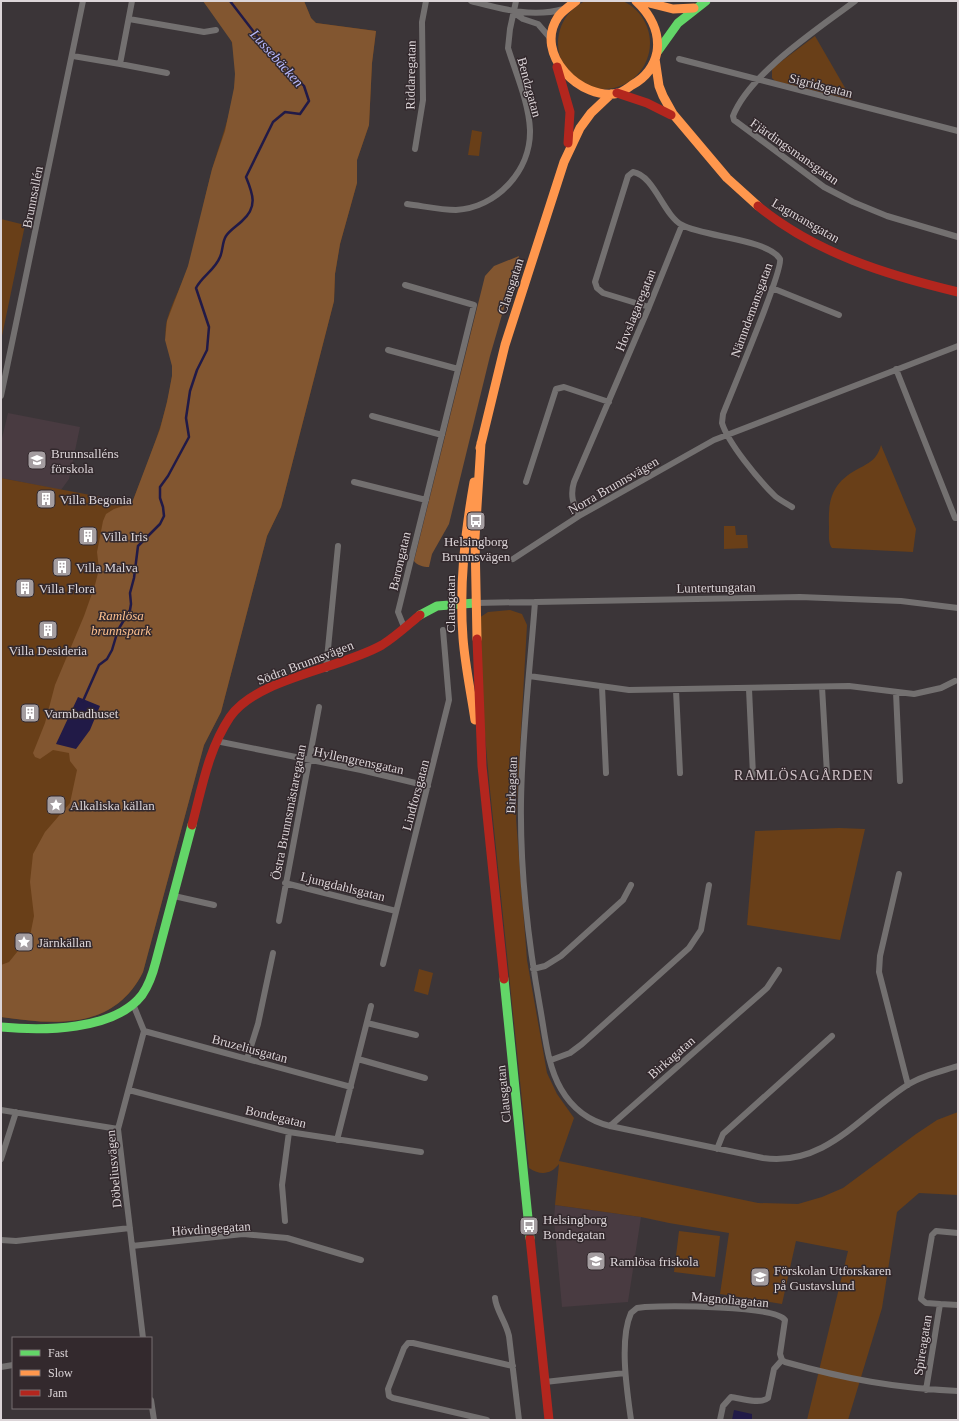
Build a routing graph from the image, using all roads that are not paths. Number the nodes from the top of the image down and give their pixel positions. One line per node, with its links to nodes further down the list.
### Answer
1 (83, 1): 16 (street, Brunnsallén)
2 (132, 1): 13 (street)
3 (426, 1): 26 (street, Riddaregatan)
4 (471, 1): 12 (street)
5 (516, 1): 12 (street, Bendzgatan)
6 (636, 1): 17 (main road, Lagmansgatan)
7 (641, 1): 11 (main road)
8 (706, 1): 11 (main road, Clausgatan)
9 (855, 1): 22 (street)
10 (570, 4): 12 (street); 15 (main road)
11 (694, 8): 17 (main road, Clausgatan)
12 (513, 12): 15 (street); 28 (street, Bendzgatan)
13 (129, 19): 14 (street); 20 (street)
14 (216, 30)
15 (551, 39): 19 (main road, Clausgatan)
16 (73, 56): 20 (street); 40 (street, Brunnsallén)
17 (655, 56): 23 (main road, Clausgatan); 24 (main road, Lagmansgatan)
18 (680, 59): 22 (street, Sigridsgatan)
19 (555, 60): 23 (main road, Lagmansgatan); 27 (main road, Clausgatan)
20 (120, 64): 21 (street)
21 (167, 73)
22 (758, 80): 25 (street, Sigridsgatan); 30 (street, Fjärdingsmansgatan)
23 (614, 93): 24 (main road, Lagmansgatan); 27 (main road, Clausgatan)
24 (674, 116): 33 (main road, Lagmansgatan)
25 (958, 131)
26 (415, 149)
27 (564, 162): 45 (main road, Clausgatan)
28 (407, 204)
29 (682, 225): 32 (street, Nämndemansgatan); 34 (street, Hovslagaregatan); 34 (street)
30 (958, 237)
31 (404, 285): 38 (street, Barongatan)
32 (772, 288): 35 (street); 43 (street, Nämndemansgatan)
33 (958, 292)
34 (649, 307): 41 (street, Hovslagaregatan)
35 (840, 315)
36 (958, 346): 39 (street, Norra Brunnsvägen)
37 (388, 350): 38 (street)
38 (458, 369): 44 (street, Barongatan)
39 (896, 369): 43 (street, Norra Brunnsvägen); 51 (street)
40 (1, 396)
41 (609, 402): 47 (street); 50 (street, Hovslagaregatan)
42 (372, 416): 44 (street)
43 (728, 434): 49 (street); 50 (street, Norra Brunnsvägen)
44 (442, 435): 48 (street, Barongatan)
45 (481, 443): 55 (main road, Clausgatan); 56 (main road, Clausgatan)
46 (354, 482): 48 (street)
47 (526, 482)
48 (426, 500): 58 (street, Barongatan)
49 (792, 507)
50 (579, 516): 53 (street, Norra Brunnsvägen)
51 (958, 518)
52 (338, 546): 60 (street)
53 (513, 559)
54 (535, 602): 56 (street, Luntertungatan); 57 (street, Luntertungatan); 61 (street, Birkagatan)
55 (462, 603): 56 (main road, Södra Brunnsvägen); 58 (main road, Södra Brunnsvägen); 71 (main road, Clausgatan)
56 (475, 603): 71 (main road, Clausgatan)
57 (958, 608)
58 (404, 627): 60 (main road, Södra Brunnsvägen)
59 (443, 630): 77 (street, Lindforsgatan)
60 (326, 669): 69 (main road, Södra Brunnsvägen)
61 (529, 676): 63 (street); 88 (street, Birkagatan)
62 (955, 681): 67 (street)
63 (602, 687): 66 (street); 72 (street)
64 (822, 687): 65 (street); 67 (street); 74 (street)
65 (749, 689): 66 (street); 75 (street)
66 (676, 690): 73 (street)
67 (896, 692): 76 (street)
68 (319, 707): 70 (street, Östra Brunnsmästaregatan)
69 (216, 741): 70 (street, Hyllengrensgatan); 82 (main road, Södra Brunnsvägen)
70 (308, 761): 77 (street, Hyllengrensgatan); 79 (street, Östra Brunnsmästaregatan)
71 (482, 766): 129 (main road, Clausgatan)
72 (606, 773)
73 (680, 773)
74 (827, 773)
75 (753, 775)
76 (900, 781)
77 (428, 786): 84 (street, Lindforsgatan)
78 (899, 874): 102 (street)
79 (285, 883): 84 (street, Ljungdahlsgatan); 85 (street, Östra Brunnsmästaregatan)
80 (708, 885): 99 (street)
81 (631, 886): 88 (street)
82 (174, 896): 83 (street); 90 (main road, Södra Brunnsvägen)
83 (214, 906)
84 (396, 911): 87 (street, Lindforsgatan)
85 (278, 921)
86 (274, 953): 97 (street)
87 (383, 964)
88 (533, 969): 99 (street, Birkagatan)
89 (779, 970): 107 (street, Birkagatan)
90 (133, 1004): 93 (main road, Södra Brunnsvägen); 94 (street)
91 (371, 1006): 92 (street)
92 (367, 1023): 95 (street); 98 (street)
93 (1, 1027)
94 (144, 1031): 97 (street, Bruzeliusgatan); 104 (street, Döbeliusvägen)
95 (416, 1035)
96 (832, 1036): 111 (street)
97 (247, 1059): 103 (street, Bruzeliusgatan)
98 (358, 1059): 101 (street); 103 (street)
99 (551, 1060): 107 (street, Birkagatan)
100 (958, 1066): 102 (street, Birkagatan)
101 (425, 1078)
102 (908, 1085): 111 (street, Birkagatan)
103 (351, 1087): 110 (street)
104 (129, 1090): 108 (street, Döbeliusvägen); 109 (street, Bondegatan)
105 (1, 1110): 106 (street)
106 (16, 1112): 108 (street); 113 (street)
107 (610, 1126): 111 (street, Birkagatan)
108 (118, 1129): 115 (street, Döbeliusvägen)
109 (289, 1132): 110 (street, Bondegatan); 114 (street)
110 (337, 1140): 112 (street, Bondegatan)
111 (717, 1149)
112 (421, 1152)
113 (1, 1159)
114 (285, 1221)
115 (130, 1228): 117 (street); 118 (street, Döbeliusvägen)
116 (958, 1233): 121 (street, Spireagatan)
117 (1, 1240)
118 (132, 1246): 119 (street, Hövdingegatan); 123 (street, Döbeliusvägen)
119 (361, 1260)
120 (495, 1298): 126 (street)
121 (940, 1304): 122 (street, Spireagatan); 130 (street, Spireagatan)
122 (958, 1305)
123 (143, 1337)
124 (782, 1360): 128 (street, Magnoliagatan); 130 (street); 138 (street)
125 (12, 1365): 127 (street)
126 (513, 1366): 134 (street); 135 (street)
127 (1, 1367)
128 (625, 1372): 129 (street); 137 (street)
129 (545, 1382): 136 (main road, Clausgatan)
130 (926, 1390): 131 (street)
131 (958, 1391)
132 (152, 1407): 133 (street)
133 (154, 1420)
134 (487, 1420)
135 (519, 1420)
136 (549, 1420)
137 (631, 1420)
138 (720, 1420)

